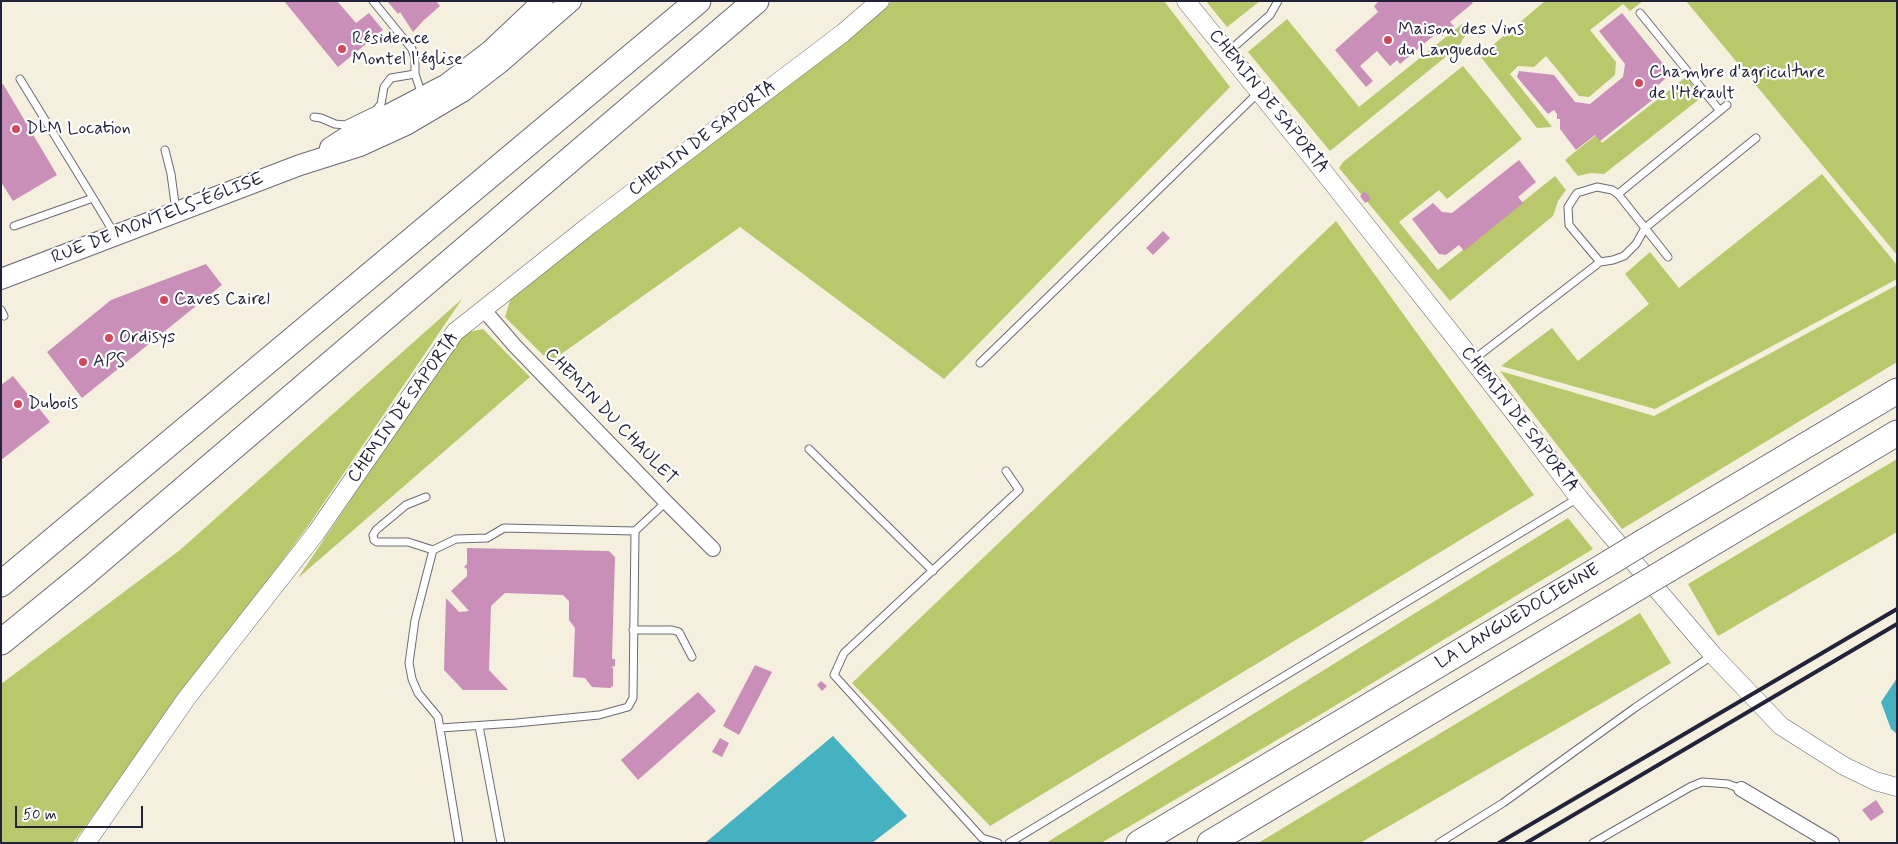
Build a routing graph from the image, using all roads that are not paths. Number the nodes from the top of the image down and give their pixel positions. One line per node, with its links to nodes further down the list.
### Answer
1 (373, 1): 11 (lane)
2 (543, 1): 14 (main road, RUE DE MONTELS-ÉGLISE)
3 (571, 1): 14 (main road, RUE DE MONTELS-ÉGLISE)
4 (698, 1): 43 (highway)
5 (756, 1): 45 (highway)
6 (880, 1): 29 (street, CHEMIN DE SAPORTA)
7 (1186, 1): 10 (street, CHEMIN DE SAPORTA)
8 (1278, 1): 10 (lane)
9 (1640, 13): 16 (lane)
10 (1228, 52): 13 (street, CHEMIN DE SAPORTA)
11 (415, 74): 14 (lane); 17 (lane)
12 (20, 80): 21 (lane)
13 (1260, 92): 30 (street, CHEMIN DE SAPORTA); 31 (lane)
14 (427, 104): 22 (main road, RUE DE MONTELS-ÉGLISE)
15 (1727, 105): 16 (lane)
16 (1720, 111): 20 (lane)
17 (314, 118)
18 (1756, 138): 24 (lane)
19 (165, 150): 22 (lane)
20 (1618, 194): 24 (lane); 27 (lane)
21 (93, 198): 23 (lane); 25 (lane)
22 (176, 212): 25 (main road, RUE DE MONTELS-ÉGLISE)
23 (14, 226)
24 (1645, 228): 26 (lane); 27 (lane)
25 (116, 236): 28 (main road, RUE DE MONTELS-ÉGLISE)
26 (1668, 257)
27 (1600, 262): 30 (lane)
28 (1, 279)
29 (483, 309): 38 (street, CHEMIN DU CHAULET); 52 (street, CHEMIN DE SAPORTA)
30 (1473, 360): 37 (street, CHEMIN DE SAPORTA)
31 (980, 364)
32 (1897, 391): 57 (highway, LA LANGUEDOCIENNE, bridge)
33 (1897, 433): 58 (highway, LA LANGUEDOCIENNE, bridge)
34 (809, 449): 42 (lane)
35 (1006, 471): 42 (lane)
36 (426, 497): 41 (lane)
37 (1579, 498): 46 (street, CHEMIN DE SAPORTA); 56 (lane)
38 (666, 502): 39 (lane); 40 (street, CHEMIN DU CHAULET)
39 (635, 531): 41 (lane); 44 (lane)
40 (713, 549)
41 (433, 550): 49 (lane)
42 (933, 570): 55 (lane)
43 (1, 584)
44 (633, 630): 47 (lane); 48 (lane)
45 (1, 642)
46 (1713, 655): 50 (street, CHEMIN DE SAPORTA); 59 (lane)
47 (692, 657)
48 (479, 726): 49 (lane); 54 (lane)
49 (440, 728): 53 (lane)
50 (1897, 787)
51 (1741, 789): 60 (lane); 61 (street)
52 (86, 843)
53 (459, 843)
54 (501, 843)
55 (998, 843)
56 (1009, 843)
57 (1140, 843)
58 (1210, 843)
59 (1439, 843)
60 (1593, 843)
61 (1832, 843)

